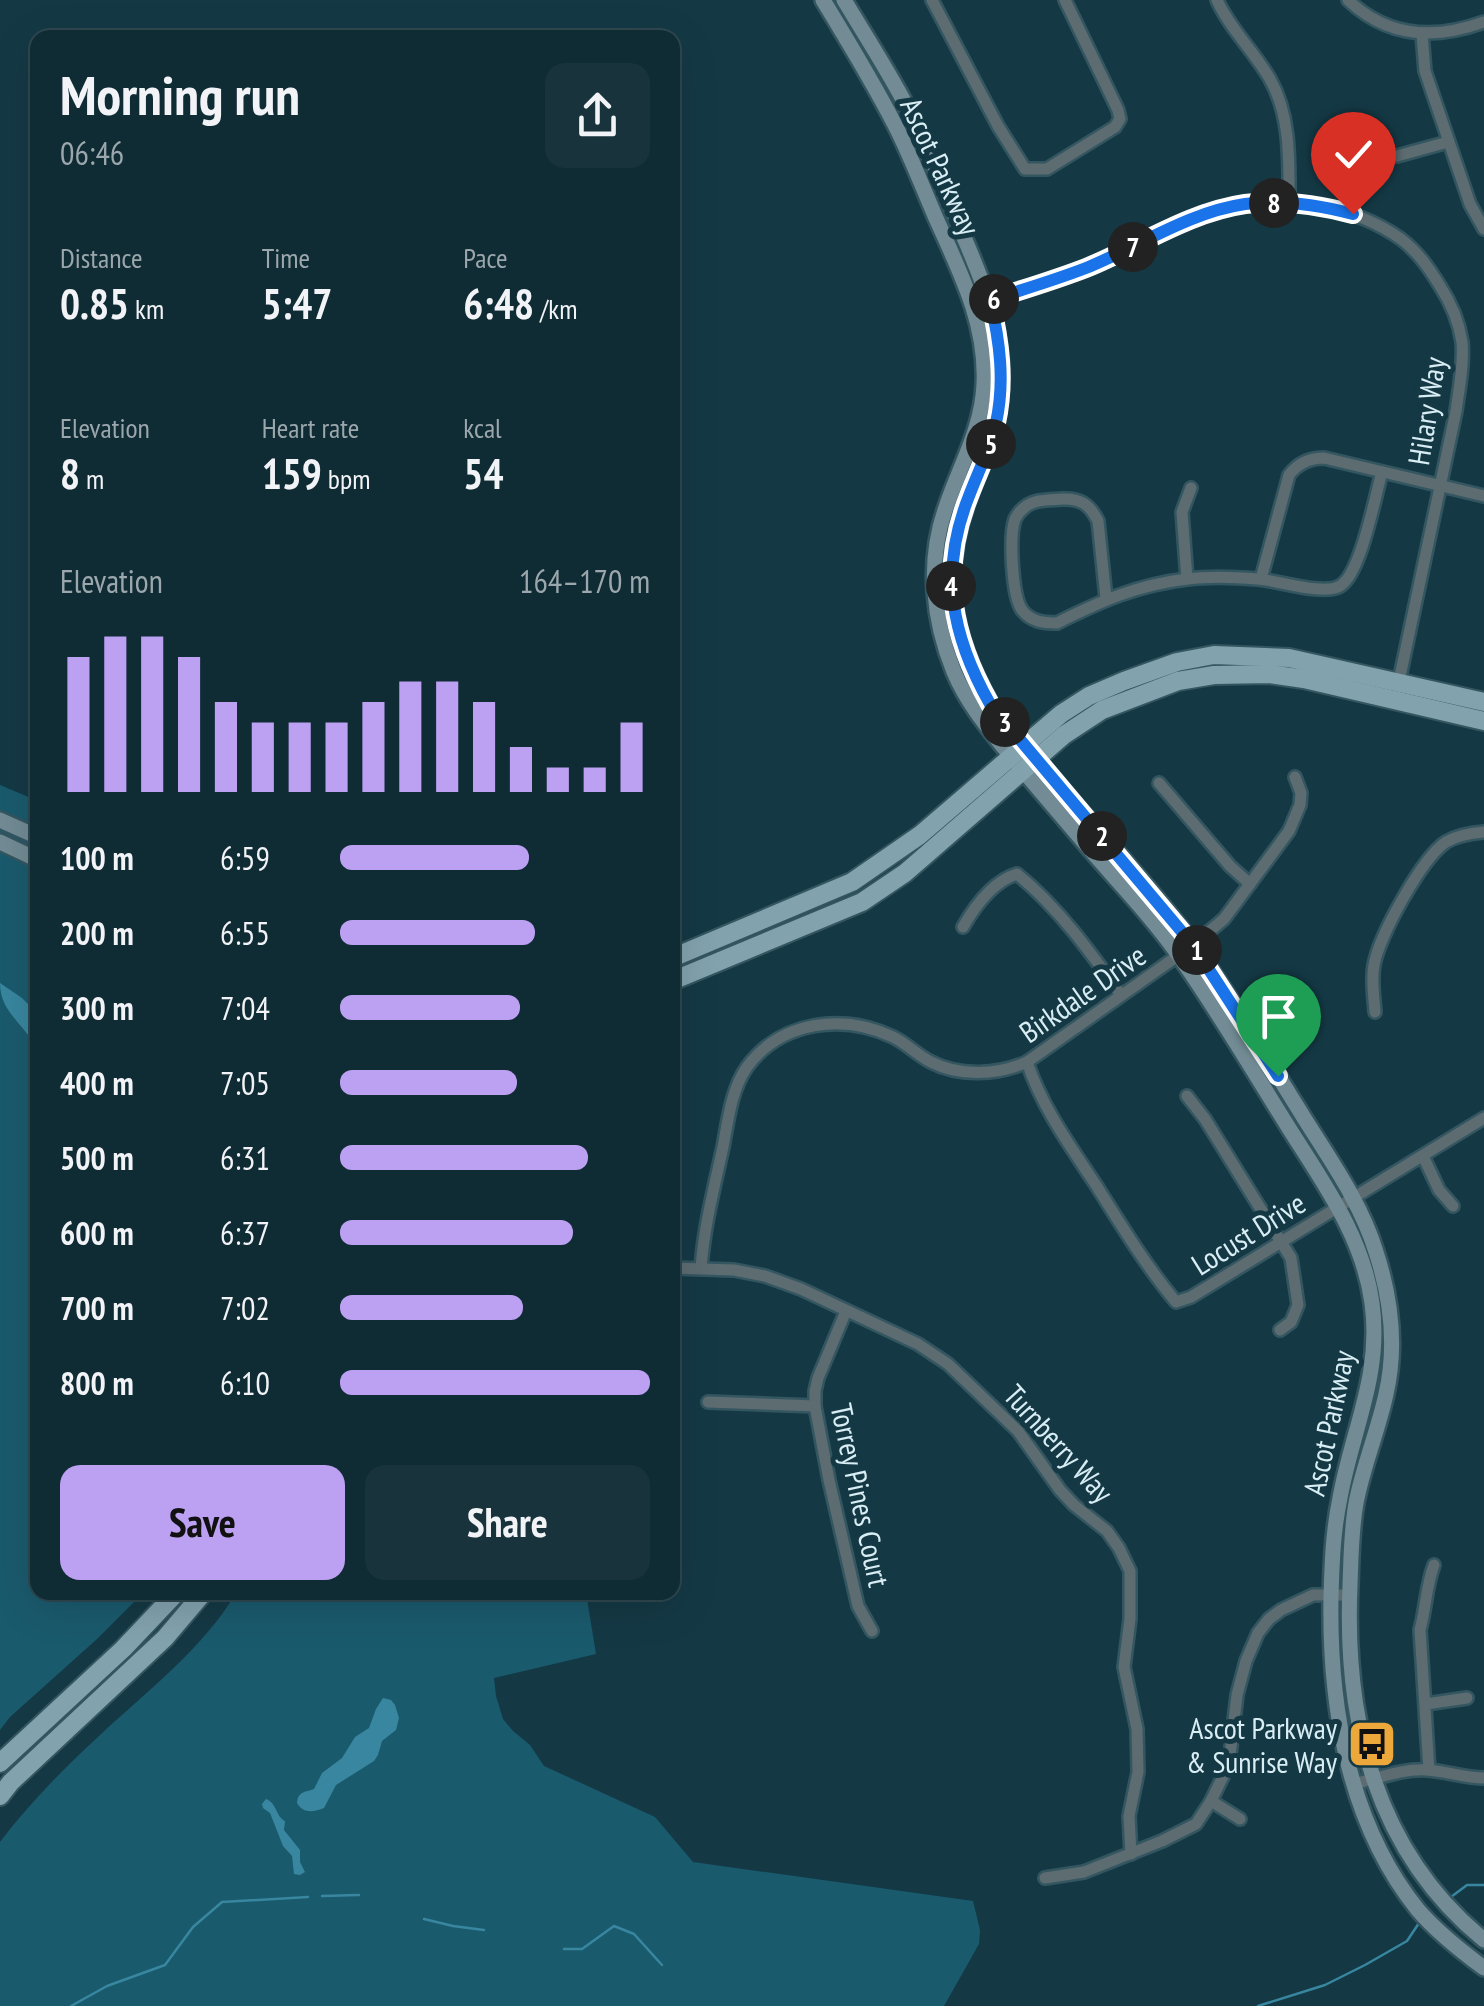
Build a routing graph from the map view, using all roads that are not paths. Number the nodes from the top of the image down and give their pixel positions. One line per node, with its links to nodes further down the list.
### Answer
1 (844, 0): 13 (main road, Ascot Parkway)
2 (932, 0): 3 (street)
3 (1065, 0)
4 (1216, 0): 11 (street)
5 (1348, 0): 8 (street)
6 (827, 1): 14 (main road, Ascot Parkway)
7 (1484, 22): 8 (street)
8 (1422, 34): 9 (street)
9 (1448, 142): 10 (street); 12 (street)
10 (1397, 156)
11 (1289, 203): 13 (street, Hilary Way); 16 (street, Hilary Way)
12 (1484, 229)
13 (990, 300): 14 (street, Hilary Way); 25 (main road, Ascot Parkway)
14 (973, 306): 25 (main road, Ascot Parkway)
15 (1382, 472): 16 (street); 20 (street); 20 (street)
16 (1439, 484): 18 (street); 22 (street, Hilary Way)
17 (1191, 488): 19 (street)
18 (1484, 496)
19 (1187, 579): 20 (street); 21 (street)
20 (1261, 579)
21 (1106, 598): 21 (street)
22 (1397, 691): 23 (main road); 24 (main road); 25 (main road)
23 (1484, 702)
24 (1484, 721)
25 (1023, 758): 35 (main road, Ascot Parkway); 36 (main road); 37 (main road, Ascot Parkway); 38 (main road)
26 (1295, 778): 33 (street, Birkdale Drive)
27 (1158, 783): 33 (street)
28 (0, 820): 30 (main road)
29 (1484, 832): 40 (street)
30 (30, 833)
31 (0, 842): 32 (main road)
32 (30, 856)
33 (1250, 884): 35 (street, Birkdale Drive)
34 (964, 926): 39 (street)
35 (1193, 945): 37 (street, Birkdale Drive); 45 (main road, Ascot Parkway)
36 (680, 955)
37 (1179, 955): 39 (street, Birkdale Drive); 45 (main road, Ascot Parkway)
38 (680, 978)
39 (1121, 995): 41 (street, Birkdale Drive)
40 (1374, 1012)
41 (1027, 1062): 47 (street, Locust Drive); 49 (street, Birkdale Drive)
42 (1186, 1096): 47 (street)
43 (1484, 1118): 44 (street, Locust Drive)
44 (1423, 1156): 45 (street, Locust Drive); 46 (street)
45 (1345, 1202): 47 (street, Locust Drive); 55 (main road, Ascot Parkway); 56 (main road, Ascot Parkway)
46 (1453, 1206)
47 (1281, 1242): 51 (street)
48 (680, 1268): 49 (street, Turnberry Way)
49 (701, 1268): 50 (street, Turnberry Way)
50 (846, 1311): 53 (street, Torrey Pines Court); 70 (street, Turnberry Way)
51 (1280, 1330)
52 (708, 1402): 53 (street)
53 (815, 1406): 59 (street, Torrey Pines Court)
54 (1434, 1565): 61 (street)
55 (1332, 1594): 56 (street); 66 (main road, Ascot Parkway); 68 (street)
56 (1349, 1595): 65 (main road, Ascot Parkway)
57 (169, 1600): 62 (main road)
58 (197, 1600): 67 (main road)
59 (872, 1631)
60 (1467, 1698): 61 (street)
61 (1426, 1704): 63 (street)
62 (0, 1763)
63 (1429, 1770): 64 (street); 65 (street)
64 (1484, 1778)
65 (1373, 1780): 66 (street); 72 (main road, Ascot Parkway)
66 (1354, 1784): 73 (main road, Ascot Parkway)
67 (0, 1796)
68 (1211, 1801): 69 (street); 70 (street)
69 (1240, 1819)
70 (1130, 1854): 71 (street)
71 (1045, 1878)
72 (1484, 1940)
73 (1484, 1968)

